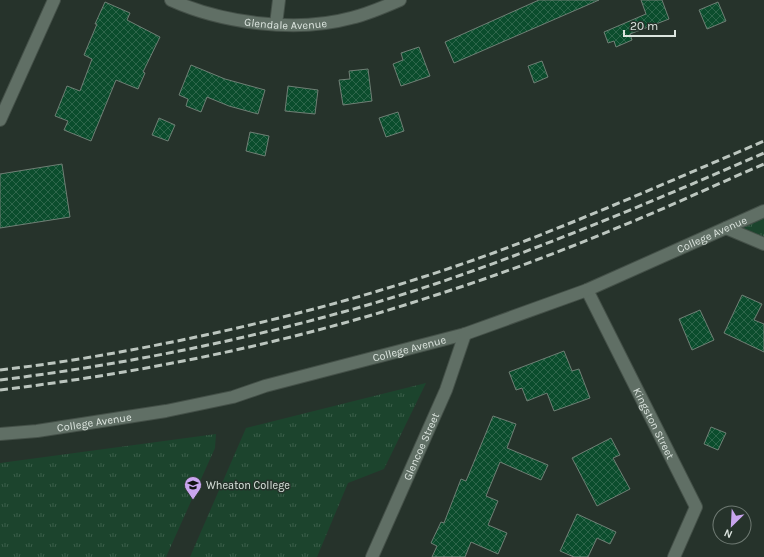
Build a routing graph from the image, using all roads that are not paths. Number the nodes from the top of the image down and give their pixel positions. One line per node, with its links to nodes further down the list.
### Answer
1 (54, 0): 6 (street)
2 (171, 0): 5 (street, Glendale Avenue)
3 (279, 0): 5 (street)
4 (400, 0): 5 (street, Glendale Avenue)
5 (276, 24)
6 (0, 120)
7 (764, 210): 8 (street, College Avenue)
8 (726, 228): 9 (street); 10 (street, College Avenue)
9 (764, 244)
10 (587, 290): 11 (street, College Avenue); 14 (street, Kingston Street)
11 (464, 334): 12 (street, College Avenue); 13 (street, Glencoe Street)
12 (0, 434)
13 (372, 557)
14 (674, 557)

